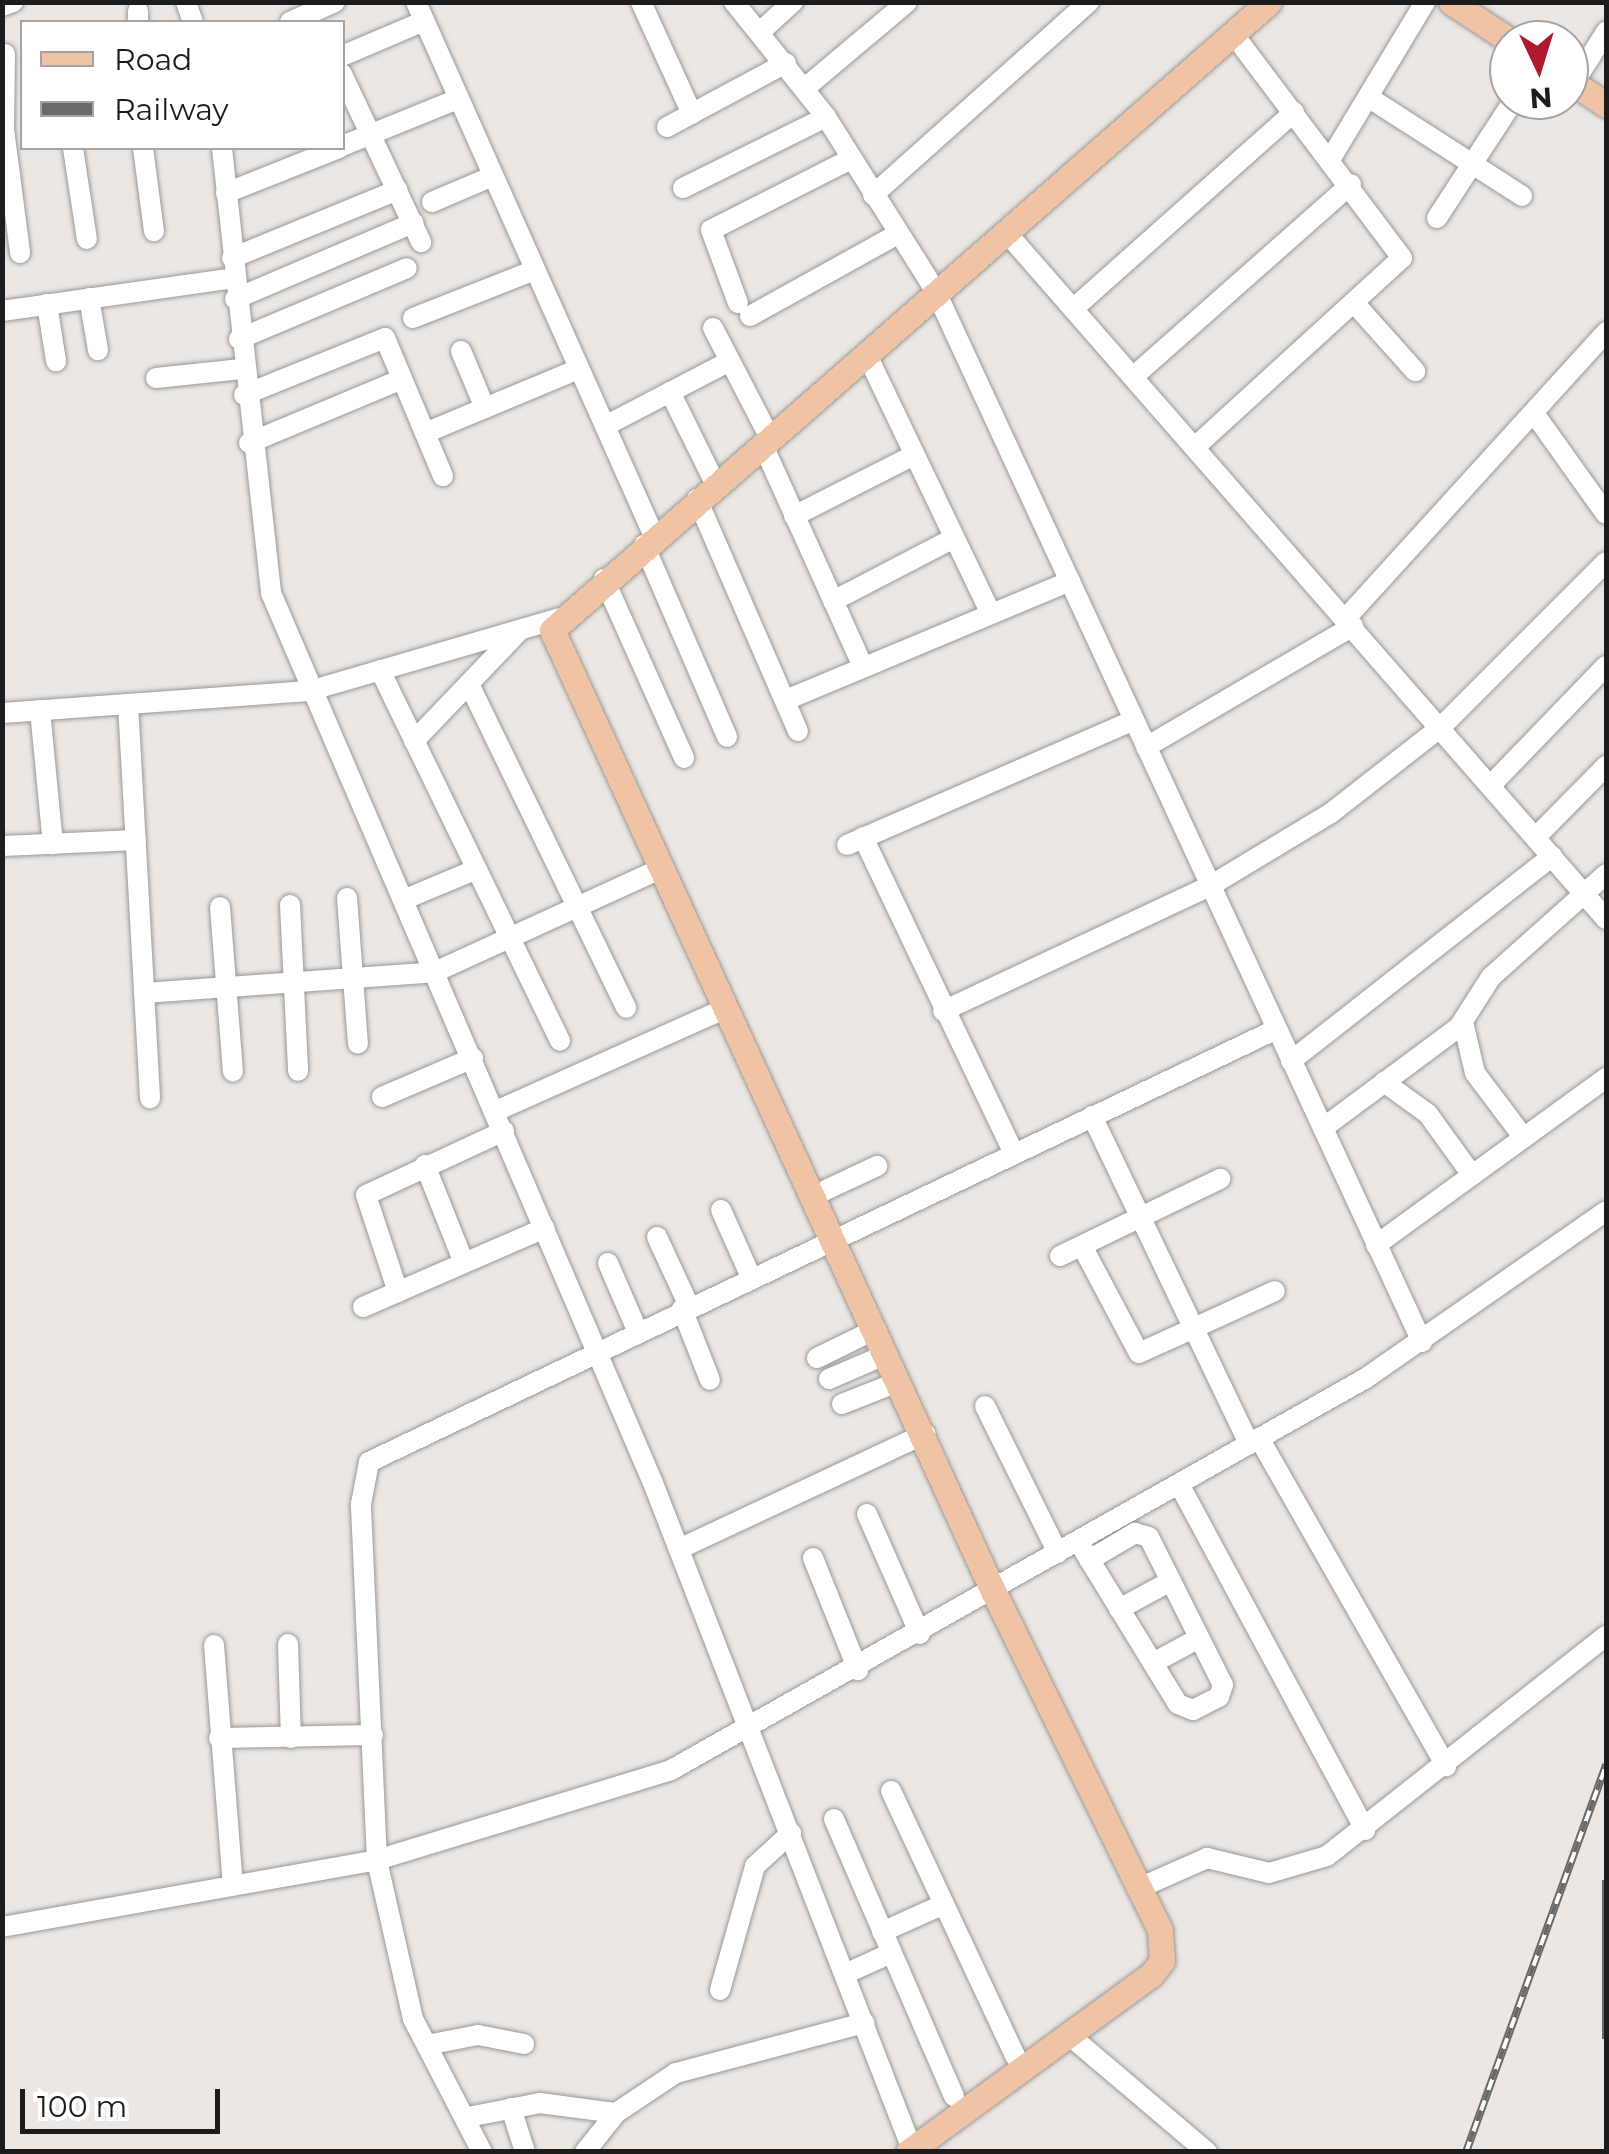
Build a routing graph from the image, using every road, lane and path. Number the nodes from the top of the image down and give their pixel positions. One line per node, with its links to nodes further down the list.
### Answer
1 (13, 2): 12 (street)
2 (335, 2): 13 (street)
3 (641, 2): 29 (street)
4 (734, 2): 17 (street)
5 (793, 2): 17 (street)
6 (907, 2): 25 (street)
7 (1089, 2): 48 (street)
8 (1269, 2): 19 (main road)
9 (1425, 2): 26 (street)
10 (1451, 2): 16 (main road)
11 (1473, 2): 15 (main road)
12 (2, 6)
13 (313, 12)
14 (420, 12): 22 (street); 27 (street)
15 (1500, 20)
16 (1489, 27)
17 (760, 32): 23 (street)
18 (1606, 32): 20 (street)
19 (1233, 34): 28 (street); 53 (main road)
20 (1589, 53)
21 (5, 54): 33 (street)
22 (345, 54)
23 (786, 63): 25 (street); 29 (street)
24 (345, 80): 34 (street)
25 (805, 88): 30 (street)
26 (1368, 97): 40 (street); 42 (street)
27 (458, 98): 34 (street); 43 (street)
28 (1294, 112): 40 (street); 64 (street)
29 (692, 114): 32 (street)
30 (826, 117): 41 (street); 45 (street)
31 (1501, 120): 42 (street)
32 (667, 127)
33 (3, 130): 56 (street)
34 (371, 134): 35 (street); 46 (street)
35 (345, 145)
36 (73, 150): 55 (street)
37 (142, 150): 52 (street)
38 (222, 150): 47 (street)
39 (334, 150): 47 (street)
40 (1330, 158): 44 (street)
41 (851, 159): 48 (street); 54 (street)
42 (1472, 164): 49 (street); 51 (street)
43 (494, 176): 50 (street); 58 (street)
44 (1351, 184): 63 (street); 78 (street)
45 (683, 188)
46 (398, 190): 59 (street); 59 (street)
47 (226, 194): 59 (street)
48 (872, 195): 54 (street)
49 (1522, 196)
50 (432, 202)
51 (1438, 218)
52 (154, 231)
53 (1005, 232): 60 (main road); 64 (street)
54 (898, 234): 60 (street)
55 (87, 238)
56 (20, 253)
57 (406, 268): 69 (street)
58 (535, 270): 66 (street); 75 (street)
59 (234, 278): 61 (street); 69 (street)
60 (936, 292): 72 (main road); 99 (street)
61 (89, 298): 62 (street); 70 (street)
62 (47, 304): 65 (street); 73 (street)
63 (1356, 305): 77 (street); 89 (street)
64 (1073, 309): 78 (street)
65 (2, 310)
66 (413, 318)
67 (713, 328): 74 (street)
68 (1606, 332): 84 (street)
69 (239, 338): 76 (street)
70 (98, 350)
71 (461, 351): 83 (street)
72 (866, 352): 87 (main road); 90 (street)
73 (56, 360)
74 (730, 361): 81 (street); 87 (street)
75 (579, 368): 83 (street); 85 (street)
76 (242, 369): 79 (street); 82 (street)
77 (1414, 371)
78 (1133, 377): 89 (street)
79 (156, 378)
80 (402, 378): 82 (street); 86 (street); 88 (street)
81 (670, 392): 85 (street); 92 (street)
82 (244, 395): 88 (street)
83 (485, 408): 86 (street)
84 (1536, 416): 93 (street); 103 (street)
85 (605, 426): 96 (street)
86 (425, 433): 91 (street)
87 (765, 440): 92 (main road); 94 (street)
88 (248, 443): 109 (street)
89 (1195, 447): 103 (street)
90 (914, 456): 94 (street); 95 (street)
91 (444, 476)
92 (706, 491): 96 (main road); 110 (street)
93 (1606, 514)
94 (794, 516): 100 (street)
95 (952, 538): 100 (street); 101 (street)
96 (649, 541): 98 (main road); 117 (street)
97 (1606, 562): 115 (street)
98 (604, 579): 102 (main road); 120 (street)
99 (1070, 581): 101 (street); 114 (street)
100 (832, 601): 106 (street)
101 (990, 614): 106 (street)
102 (560, 618): 104 (street); 129 (main road)
103 (1350, 622): 115 (street); 119 (street)
104 (520, 630): 107 (street); 108 (street)
105 (1606, 666): 122 (street)
106 (862, 668): 110 (street)
107 (380, 670): 109 (street); 118 (street)
108 (469, 684): 118 (street); 136 (street)
109 (309, 690): 111 (street); 134 (street)
110 (786, 700): 116 (street)
111 (128, 704): 112 (street); 124 (street)
112 (40, 710): 113 (street); 125 (street)
113 (2, 713)
114 (1134, 720): 119 (street); 147 (street)
115 (1441, 727): 122 (street); 131 (street)
116 (798, 731)
117 (728, 737)
118 (414, 741): 128 (street)
119 (1146, 748): 131 (street)
120 (684, 758)
121 (1606, 766): 123 (street)
122 (1491, 785): 123 (street)
123 (1536, 837): 127 (street)
124 (136, 840): 125 (street); 144 (street)
125 (53, 844): 126 (street)
126 (2, 846)
127 (1552, 856): 132 (street); 153 (street)
128 (477, 869): 134 (street); 139 (street)
129 (658, 870): 136 (street); 146 (main road)
130 (1606, 874): 132 (street)
131 (1210, 886): 147 (street); 149 (street)
132 (1586, 895): 138 (street); 148 (street)
133 (346, 898): 141 (street)
134 (403, 900): 140 (street)
135 (290, 905): 142 (street)
136 (582, 906): 139 (street); 145 (street)
137 (220, 907): 143 (street)
138 (1606, 918)
139 (510, 938): 140 (street); 150 (street)
140 (435, 972): 141 (street); 152 (street)
141 (350, 978): 142 (street); 151 (street)
142 (292, 982): 143 (street); 155 (street)
143 (227, 987): 144 (street); 154 (street)
144 (144, 993): 159 (street)
145 (626, 1008)
146 (724, 1009): 161 (street); 169 (main road)
147 (943, 1012): 164 (street)
148 (1463, 1022): 157 (street); 163 (street)
149 (1277, 1030): 153 (street); 160 (street)
150 (560, 1041)
151 (358, 1044)
152 (473, 1058): 158 (street); 161 (street)
153 (1292, 1061): 162 (street)
154 (233, 1071)
155 (298, 1071)
156 (1606, 1078): 163 (street)
157 (1384, 1082): 162 (street); 167 (street)
158 (382, 1097)
159 (150, 1098)
160 (1092, 1116): 164 (street); 172 (street)
161 (500, 1120): 165 (street); 173 (street)
162 (1322, 1128): 176 (street)
163 (1524, 1138): 167 (street)
164 (1014, 1153): 175 (street)
165 (426, 1166): 179 (street); 183 (street)
166 (877, 1166): 169 (street)
167 (1472, 1176): 176 (street)
168 (1220, 1180): 172 (street)
169 (812, 1196): 175 (main road)
170 (721, 1210): 181 (street)
171 (1606, 1211): 189 (street)
172 (1140, 1218): 177 (street); 188 (street)
173 (545, 1228): 179 (street); 190 (street)
174 (657, 1237): 185 (street)
175 (832, 1238): 181 (street); 186 (main road)
176 (1376, 1245): 189 (street)
177 (1082, 1246): 178 (street); 188 (street)
178 (1060, 1256)
179 (464, 1263): 183 (street)
180 (608, 1263): 187 (street)
181 (750, 1277): 185 (street)
182 (1275, 1291): 188 (street)
183 (398, 1292): 184 (street)
184 (363, 1307)
185 (686, 1308): 187 (street); 193 (street)
186 (876, 1329): 191 (main road); 192 (street)
187 (637, 1330): 190 (street)
188 (1194, 1331): 199 (street)
189 (1422, 1342): 199 (street)
190 (596, 1350): 202 (street); 217 (street)
191 (888, 1354): 194 (street); 195 (main road)
192 (817, 1358)
193 (710, 1380)
194 (829, 1380)
195 (900, 1380): 196 (street); 198 (main road)
196 (842, 1404)
197 (985, 1406): 204 (street)
198 (925, 1434): 202 (street); 207 (main road)
199 (1254, 1441): 200 (street); 220 (street)
200 (1180, 1484): 203 (street); 223 (street)
201 (867, 1514): 209 (street)
202 (679, 1549): 216 (street)
203 (1083, 1551): 204 (street); 206 (street); 208 (street)
204 (1058, 1553): 207 (street)
205 (813, 1558): 215 (street)
206 (1171, 1581): 208 (street); 211 (street)
207 (993, 1592): 209 (street); 227 (main road)
208 (1119, 1609): 214 (street)
209 (920, 1634): 215 (street)
210 (1606, 1636): 220 (street)
211 (1200, 1638): 214 (street); 214 (street)
212 (288, 1644): 219 (street)
213 (214, 1646): 218 (street)
214 (1152, 1663)
215 (858, 1670): 216 (street)
216 (752, 1731): 224 (street); 225 (street)
217 (373, 1735): 219 (street); 225 (street)
218 (218, 1738): 219 (street); 226 (street)
219 (291, 1738)
220 (1446, 1766): 223 (street)
221 (891, 1791): 228 (street)
222 (834, 1819): 230 (street)
223 (1365, 1830): 227 (street)
224 (791, 1833): 232 (street); 233 (street)
225 (376, 1860): 226 (street); 236 (street)
226 (233, 1884): 229 (street)
227 (1137, 1889): 235 (main road)
228 (944, 1904): 230 (street); 238 (street)
229 (2, 1927)
230 (882, 1932): 231 (street)
231 (892, 1954): 232 (street); 239 (street)
232 (845, 1974): 234 (street)
233 (720, 1990)
234 (864, 2023): 241 (street); 243 (street)
235 (1069, 2035): 243 (main road); 247 (street)
236 (426, 2044): 237 (street); 242 (street)
237 (524, 2044)
238 (1015, 2056)
239 (954, 2096)
240 (510, 2108): 241 (street); 242 (street); 245 (street)
241 (616, 2113): 246 (street)
242 (468, 2117): 244 (street)
243 (910, 2150)
244 (482, 2152)
245 (525, 2152)
246 (585, 2152)
247 (1207, 2152)

